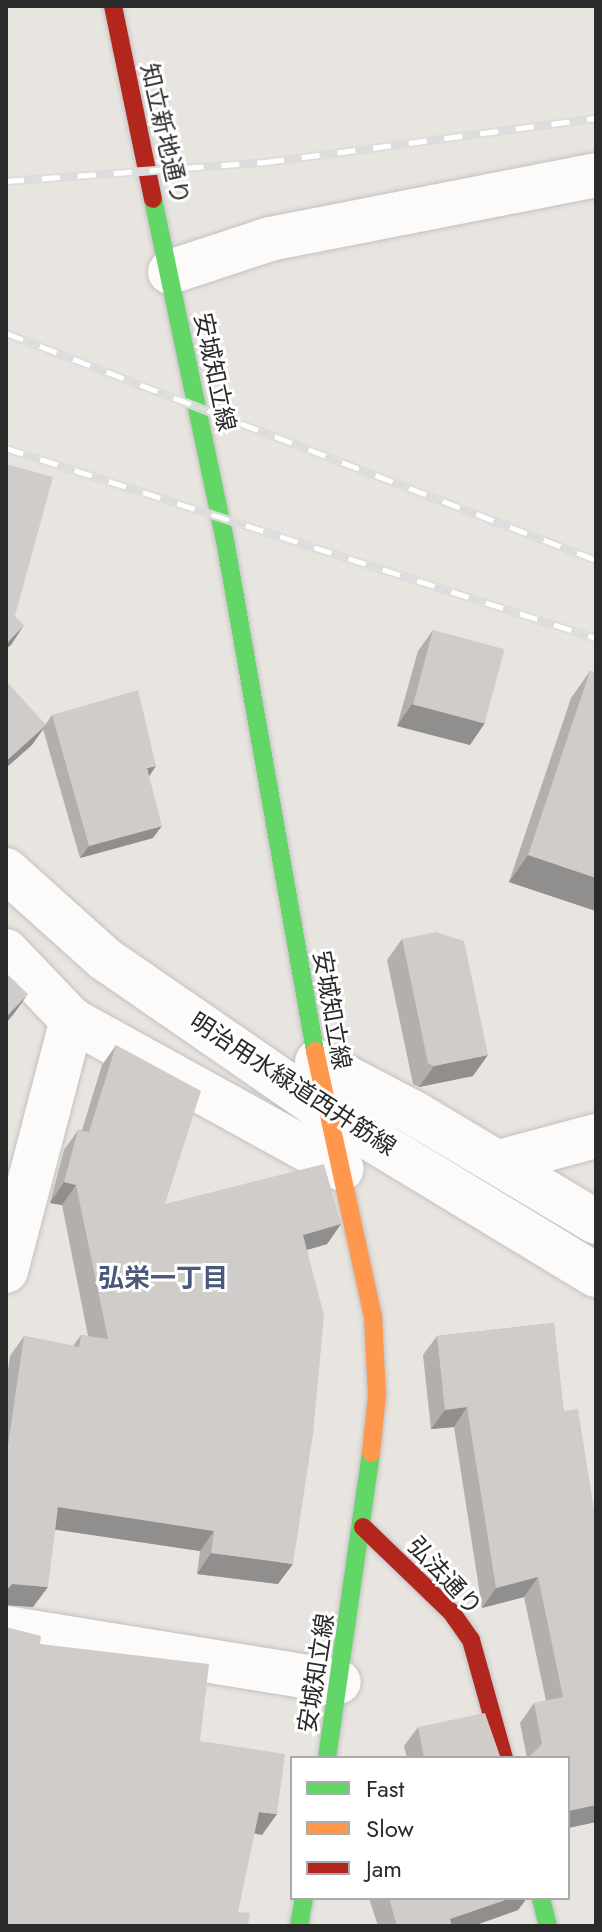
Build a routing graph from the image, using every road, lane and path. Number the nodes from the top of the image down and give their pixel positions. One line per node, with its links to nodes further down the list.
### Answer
1 (113, 6): 3 (main road, 知立新地通り)
2 (596, 175): 3 (street)
3 (170, 272): 7 (main road, 安城知立線)
4 (6, 870): 8 (street, 明治用水緑道西井筋線)
5 (6, 951): 6 (street)
6 (72, 1020): 11 (street); 13 (street)
7 (317, 1062): 8 (main road, 安城知立線); 10 (street)
8 (325, 1111): 11 (main road, 安城知立線); 14 (street, 明治用水緑道西井筋線)
9 (596, 1136): 10 (street)
10 (499, 1162): 12 (street)
11 (342, 1169): 15 (main road, 安城知立線)
12 (596, 1222)
13 (6, 1271)
14 (596, 1275)
15 (363, 1527): 17 (main road, 安城知立線); 19 (main road, 弘法通り)
16 (6, 1628): 17 (street)
17 (339, 1682): 18 (main road, 安城知立線)
18 (327, 1756)
19 (503, 1756)
20 (304, 1900): 22 (main road)
21 (542, 1900): 23 (main road)
22 (299, 1926)
23 (548, 1926)

